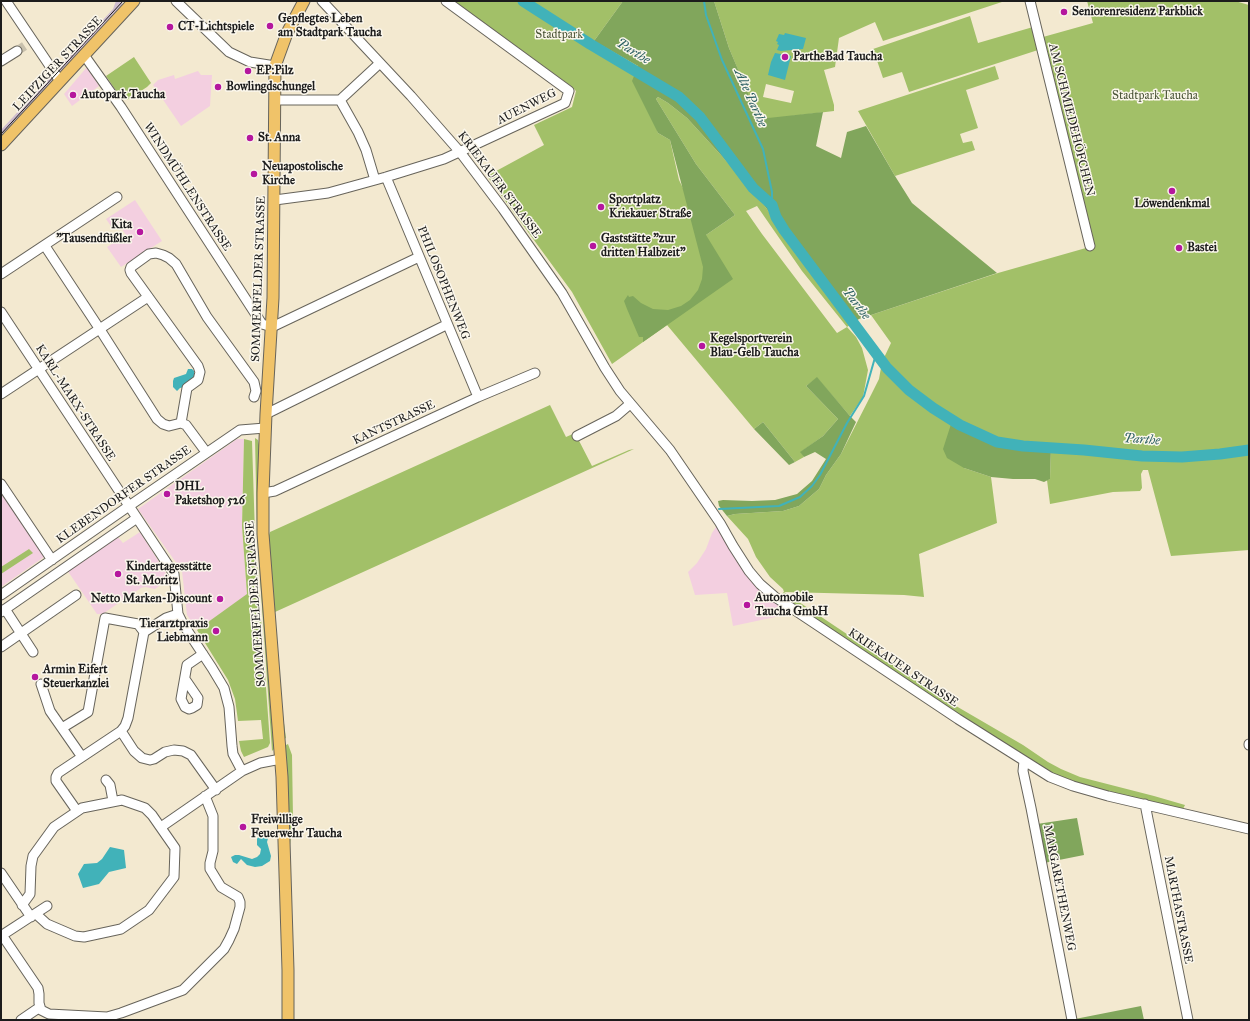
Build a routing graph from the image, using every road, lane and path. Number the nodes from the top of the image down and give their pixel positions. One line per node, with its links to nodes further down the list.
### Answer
1 (6, 1): 13 (street)
2 (134, 1): 9 (main road, LEIPZIGER STRASSE)
3 (176, 1): 12 (street)
4 (304, 1): 12 (main road, SOMMERFELDER STRASSE)
5 (322, 1): 11 (street, KRIEKAUER STRASSE)
6 (446, 1): 17 (street, AUENWEG)
7 (1030, 1): 23 (street, AM SCHMIEDEHÖFCHEN)
8 (17, 51): 10 (street)
9 (84, 55): 13 (main road, LEIPZIGER STRASSE); 29 (street, WINDMÜHLENSTRASSE)
10 (1, 61)
11 (380, 62): 15 (street); 17 (street, KRIEKAUER STRASSE)
12 (275, 66): 14 (main road, SOMMERFELDER STRASSE)
13 (60, 81): 16 (main road, LEIPZIGER STRASSE)
14 (275, 100): 15 (street); 21 (main road, SOMMERFELDER STRASSE)
15 (340, 100): 19 (street)
16 (1, 145)
17 (460, 152): 18 (street); 36 (street, KRIEKAUER STRASSE)
18 (386, 177): 19 (street); 24 (street, PHILOSOPHENWEG)
19 (375, 180): 21 (street)
20 (117, 197): 22 (street)
21 (275, 200): 29 (main road, SOMMERFELDER STRASSE)
22 (45, 246): 25 (street); 30 (street)
23 (1090, 246)
24 (419, 257): 28 (street, PHILOSOPHENWEG); 29 (street)
25 (1, 274)
26 (148, 297): 30 (street); 34 (street); 38 (street)
27 (1, 312): 31 (street, KARL-MARX-STRASSE)
28 (446, 325): 35 (street, PHILOSOPHENWEG); 37 (street)
29 (272, 327): 37 (main road, SOMMERFELDER STRASSE)
30 (99, 328): 31 (street); 38 (street)
31 (38, 369): 33 (street); 44 (street, KARL-MARX-STRASSE)
32 (535, 373): 35 (street, KANTSTRASSE)
33 (1, 394)
34 (254, 397)
35 (478, 397): 43 (street, KANTSTRASSE)
36 (630, 404): 40 (street); 62 (street, KRIEKAUER STRASSE)
37 (266, 414): 39 (main road, SOMMERFELDER STRASSE)
38 (181, 423): 41 (street)
39 (265, 428): 41 (street, KLEBENDORFER STRASSE); 43 (main road, SOMMERFELDER STRASSE)
40 (577, 436)
41 (206, 452): 44 (street, KLEBENDORFER STRASSE)
42 (1, 484): 46 (street)
43 (263, 492): 61 (main road, SOMMERFELDER STRASSE)
44 (129, 506): 45 (street, KARL-MARX-STRASSE); 46 (street, KLEBENDORFER STRASSE)
45 (137, 518): 49 (street); 50 (street, KARL-MARX-STRASSE)
46 (52, 560): 48 (street, KLEBENDORFER STRASSE)
47 (76, 595): 52 (street)
48 (1, 596)
49 (3, 610): 52 (street)
50 (178, 614): 51 (street); 55 (street)
51 (144, 632): 58 (street); 59 (street)
52 (21, 633): 53 (street); 54 (street)
53 (1, 647)
54 (33, 652)
55 (203, 654): 56 (street); 63 (street)
56 (185, 679)
57 (41, 684): 58 (street)
58 (62, 728): 60 (street)
59 (121, 731): 60 (street); 65 (street)
60 (82, 757): 69 (street)
61 (281, 759): 63 (street); 80 (main road, SOMMERFELDER STRASSE)
62 (1024, 761): 68 (street, KRIEKAUER STRASSE); 81 (street, MARGARETHENWEG)
63 (242, 771): 65 (street)
64 (106, 780): 67 (street)
65 (216, 790): 66 (street)
66 (205, 796): 70 (street); 78 (street)
67 (113, 801): 69 (street); 70 (street)
68 (1145, 804): 71 (street, KRIEKAUER STRASSE); 82 (street, MARTHASTRASSE)
69 (77, 812): 73 (street)
70 (161, 827): 75 (street)
71 (1249, 829)
72 (1, 873): 73 (street)
73 (22, 905): 75 (street)
74 (47, 906): 75 (street)
75 (33, 916): 76 (street)
76 (2, 936): 77 (street)
77 (40, 1007): 78 (street); 79 (street)
78 (115, 1018)
79 (21, 1020)
80 (288, 1020)
81 (1072, 1020)
82 (1188, 1020)

